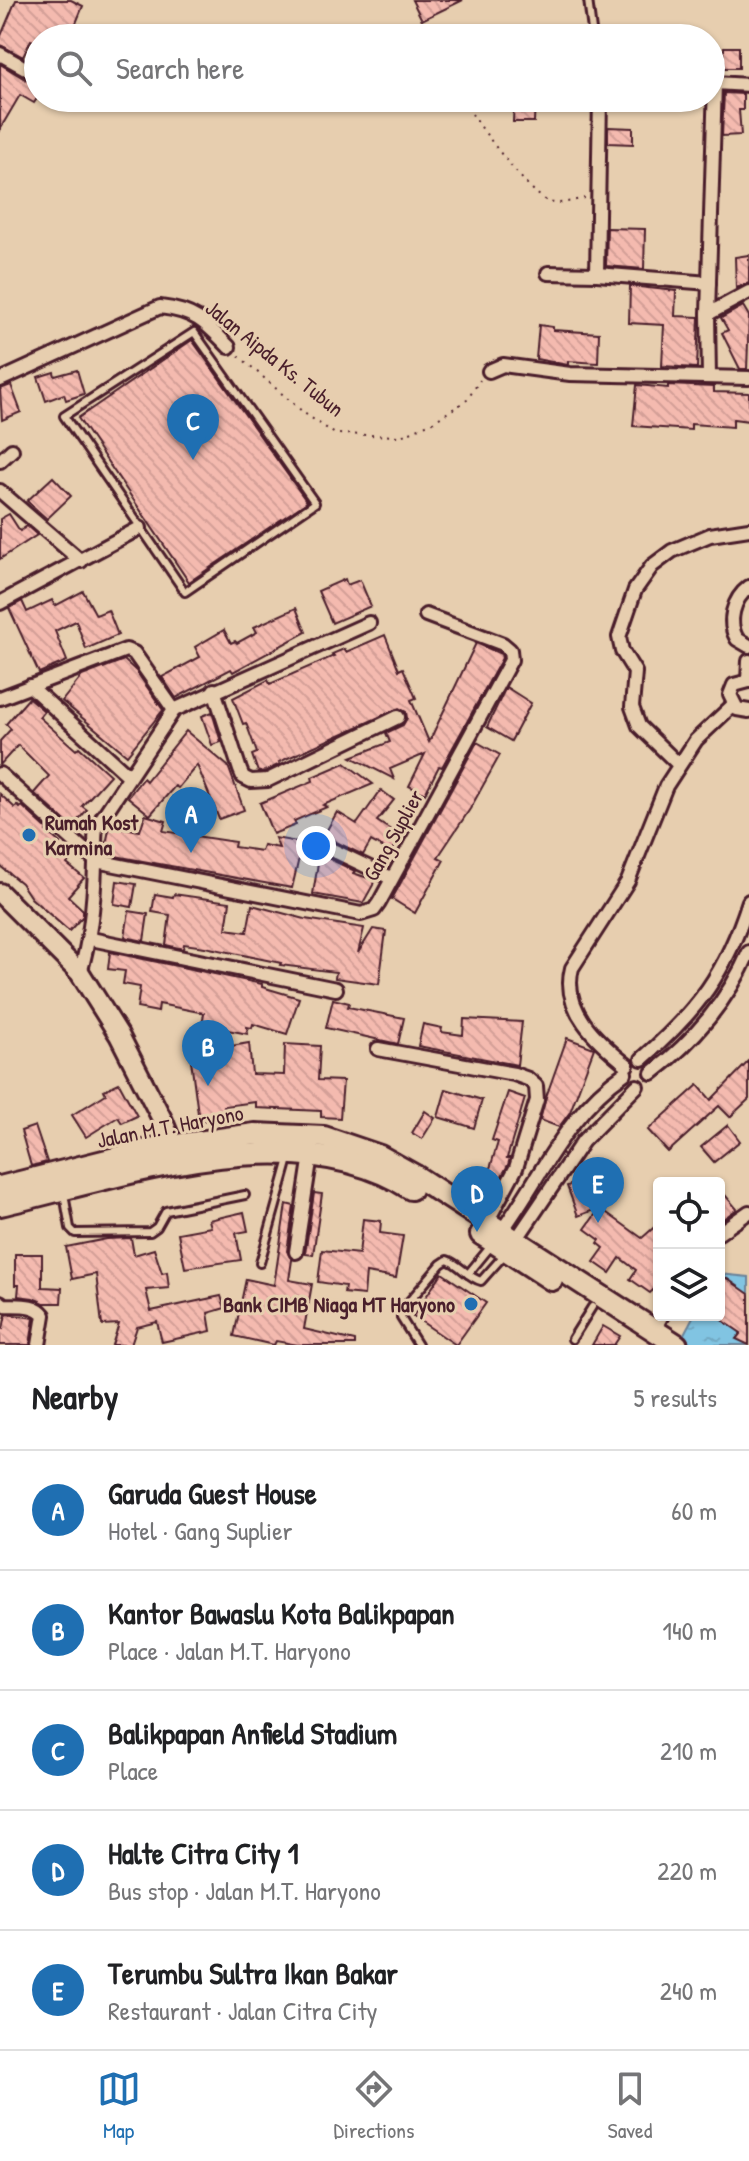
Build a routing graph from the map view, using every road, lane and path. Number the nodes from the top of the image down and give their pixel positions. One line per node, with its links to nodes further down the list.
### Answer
1 (588, 0): 2 (lane)
2 (591, 24)
3 (0, 54): 4 (street)
4 (24, 67)
5 (725, 83): 6 (street)
6 (749, 85)
7 (600, 112): 10 (street)
8 (712, 112): 13 (street)
9 (472, 114): 10 (path)
10 (598, 196): 12 (street)
11 (548, 273): 12 (street)
12 (597, 274): 13 (street)
13 (709, 283): 15 (street)
14 (749, 292): 15 (street)
15 (708, 314): 18 (street)
16 (229, 347): 17 (path, Jalan Aipda Ks. Tubun); 20 (street, Jalan Aipda Ks. Tubun)
17 (487, 372): 18 (street)
18 (709, 377): 19 (street)
19 (749, 378)
20 (0, 380)
21 (12, 450): 22 (street)
22 (0, 461)
23 (0, 491): 26 (street)
24 (140, 528): 24 (lane); 26 (street)
25 (749, 529): 41 (street)
26 (81, 561): 28 (street)
27 (749, 587): 31 (street)
28 (0, 603)
29 (426, 615): 46 (street, Gang Suplier)
30 (369, 623): 35 (street)
31 (749, 646)
32 (749, 661): 33 (street)
33 (748, 680): 37 (street)
34 (30, 686): 36 (street); 38 (street); 43 (street)
35 (214, 690): 38 (street); 40 (street)
36 (0, 698)
37 (733, 705): 39 (street); 41 (street)
38 (174, 710): 43 (street)
39 (748, 713)
40 (398, 717)
41 (679, 765): 55 (street)
42 (0, 774): 45 (street)
43 (129, 776): 45 (street)
44 (326, 847): 46 (street)
45 (96, 861): 46 (street, Gang Suplier); 49 (street)
46 (391, 878)
47 (0, 893): 51 (street)
48 (749, 901): 54 (street)
49 (91, 939): 51 (street); 52 (street)
50 (749, 952): 56 (street)
51 (80, 973): 59 (street)
52 (336, 989)
53 (378, 1049): 68 (street)
54 (642, 1059): 55 (street); 56 (street)
55 (626, 1069): 57 (street); 64 (street)
56 (652, 1073): 57 (street)
57 (637, 1086): 66 (street)
58 (301, 1153): 59 (main road, Jalan M.T. Haryono); 68 (main road, Jalan M.T. Haryono); 69 (street); 70 (lane)
59 (175, 1155): 60 (main road, Jalan M.T. Haryono); 61 (main road, Jalan M.T. Haryono); 68 (main road, Jalan M.T. Haryono)
60 (0, 1187)
61 (63, 1191): 62 (lane); 63 (main road, Jalan M.T. Haryono)
62 (245, 1195)
63 (0, 1205)
64 (519, 1206): 66 (street); 68 (street)
65 (749, 1212): 67 (street)
66 (533, 1216): 68 (street)
67 (725, 1229)
68 (501, 1237): 71 (lane); 71 (lane); 73 (main road, Jalan M.T. Haryono); 74 (main road, Jalan M.T. Haryono)
69 (296, 1252)
70 (260, 1263)
71 (468, 1274): 77 (lane)
72 (0, 1302): 76 (street)
73 (592, 1307): 74 (main road, Jalan M.T. Haryono); 75 (lane)
74 (656, 1330): 78 (main road, Jalan M.T. Haryono)
75 (572, 1339)
76 (39, 1345)
77 (418, 1345)
78 (677, 1345)

